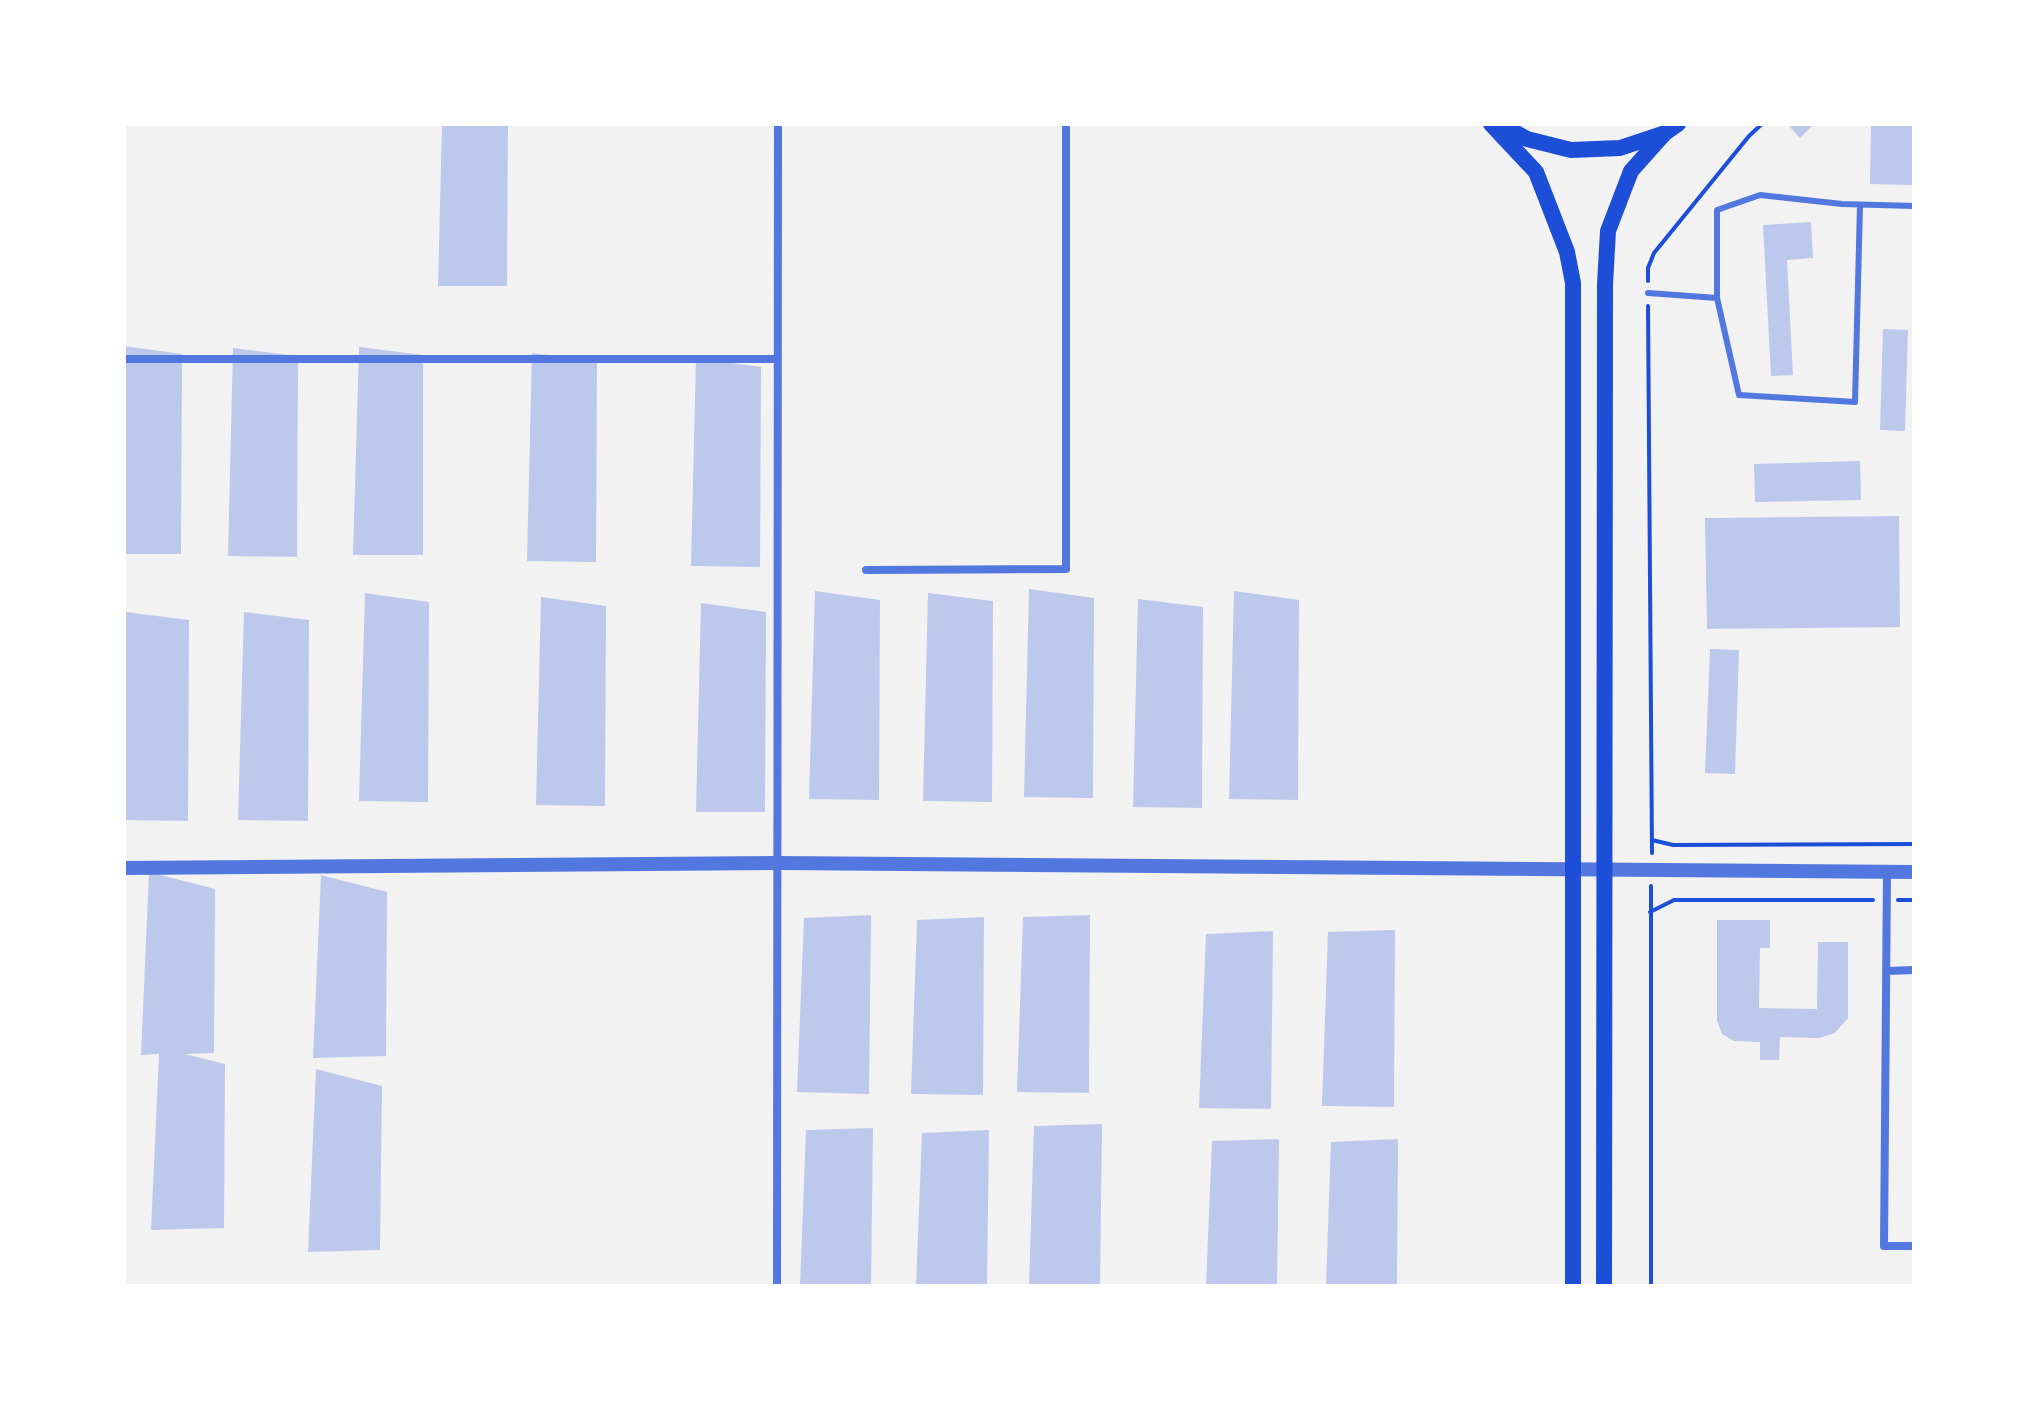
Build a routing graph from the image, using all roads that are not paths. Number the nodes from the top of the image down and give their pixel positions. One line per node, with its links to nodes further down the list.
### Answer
1 (778, 124): 11 (street)
2 (1066, 124): 12 (street)
3 (1491, 124): 15 (main road)
4 (1500, 124): 5 (main road)
5 (1671, 128): 16 (main road)
6 (1860, 205): 7 (lane); 9 (lane); 9 (lane)
7 (1914, 206)
8 (1648, 293): 9 (lane)
9 (1717, 298)
10 (124, 359): 11 (street)
11 (777, 359): 13 (street)
12 (866, 570)
13 (777, 863): 14 (street); 15 (street); 22 (street)
14 (124, 868)
15 (1573, 870): 16 (street); 23 (main road)
16 (1605, 870): 17 (street); 24 (main road)
17 (1887, 871): 18 (street); 20 (street)
18 (1914, 872)
19 (1914, 970): 20 (street)
20 (1886, 971): 21 (street)
21 (1914, 1246)
22 (777, 1286)
23 (1573, 1286)
24 (1604, 1286)

